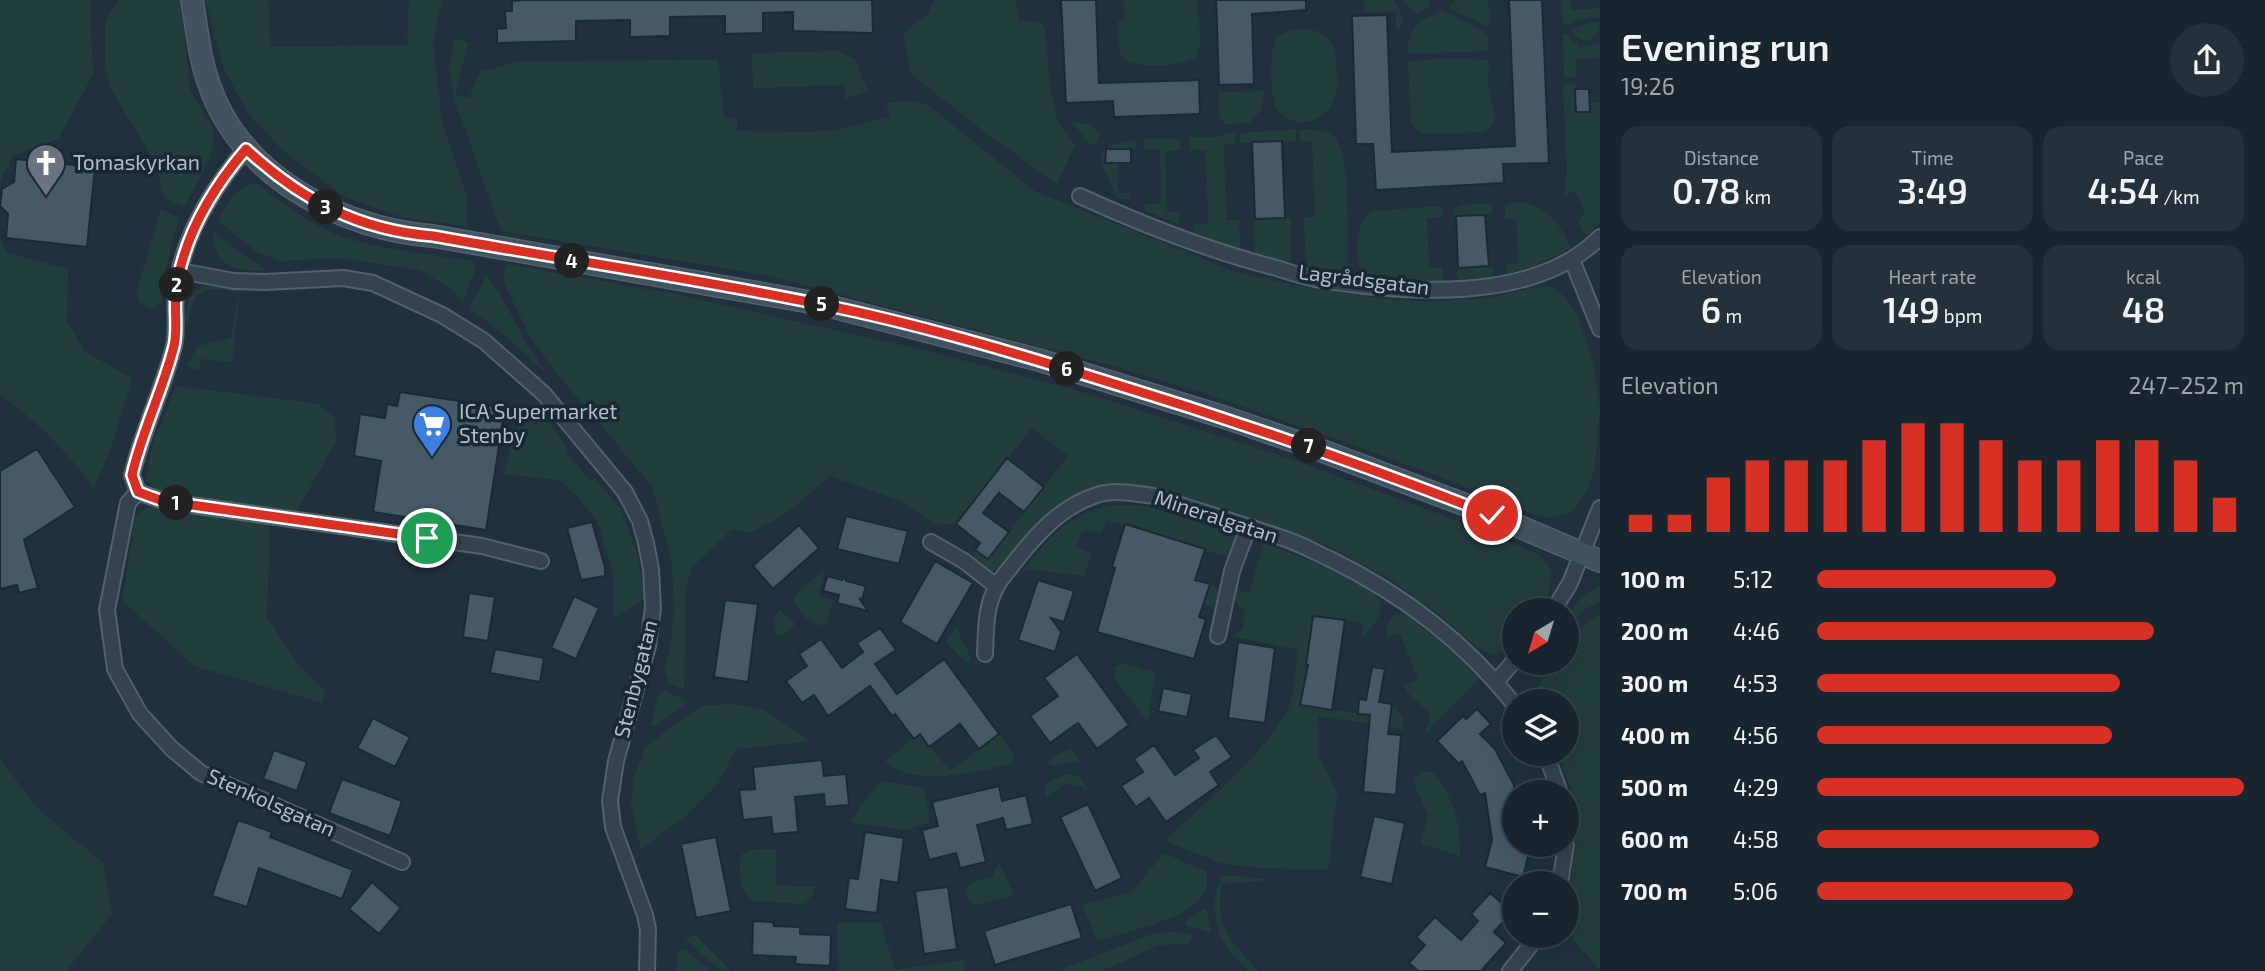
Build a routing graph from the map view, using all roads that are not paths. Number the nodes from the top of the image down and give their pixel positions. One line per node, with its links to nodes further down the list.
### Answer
1 (192, 0): 2 (main road)
2 (246, 149): 6 (street); 12 (main road)
3 (1080, 196): 5 (street, Lagrådsgatan)
4 (1600, 237): 5 (street, Lagrådsgatan)
5 (1572, 260): 7 (street)
6 (180, 271): 8 (street); 23 (street, Stenbygatan)
7 (1600, 329)
8 (138, 492): 13 (street); 21 (street, Stenkolsgatan)
9 (1600, 508): 12 (street)
10 (1248, 528): 14 (street, Mineralgatan); 16 (street); 19 (street, Mineralgatan)
11 (931, 542): 14 (street)
12 (1590, 556): 15 (street)
13 (541, 561)
14 (996, 586): 17 (street, Mineralgatan)
15 (1561, 598)
16 (1218, 636)
17 (985, 654)
18 (1502, 675): 19 (street)
19 (1496, 682): 20 (street, Mineralgatan)
20 (1502, 689)
21 (402, 862)
22 (1528, 948): 24 (street)
23 (647, 971)
24 (1510, 971)

